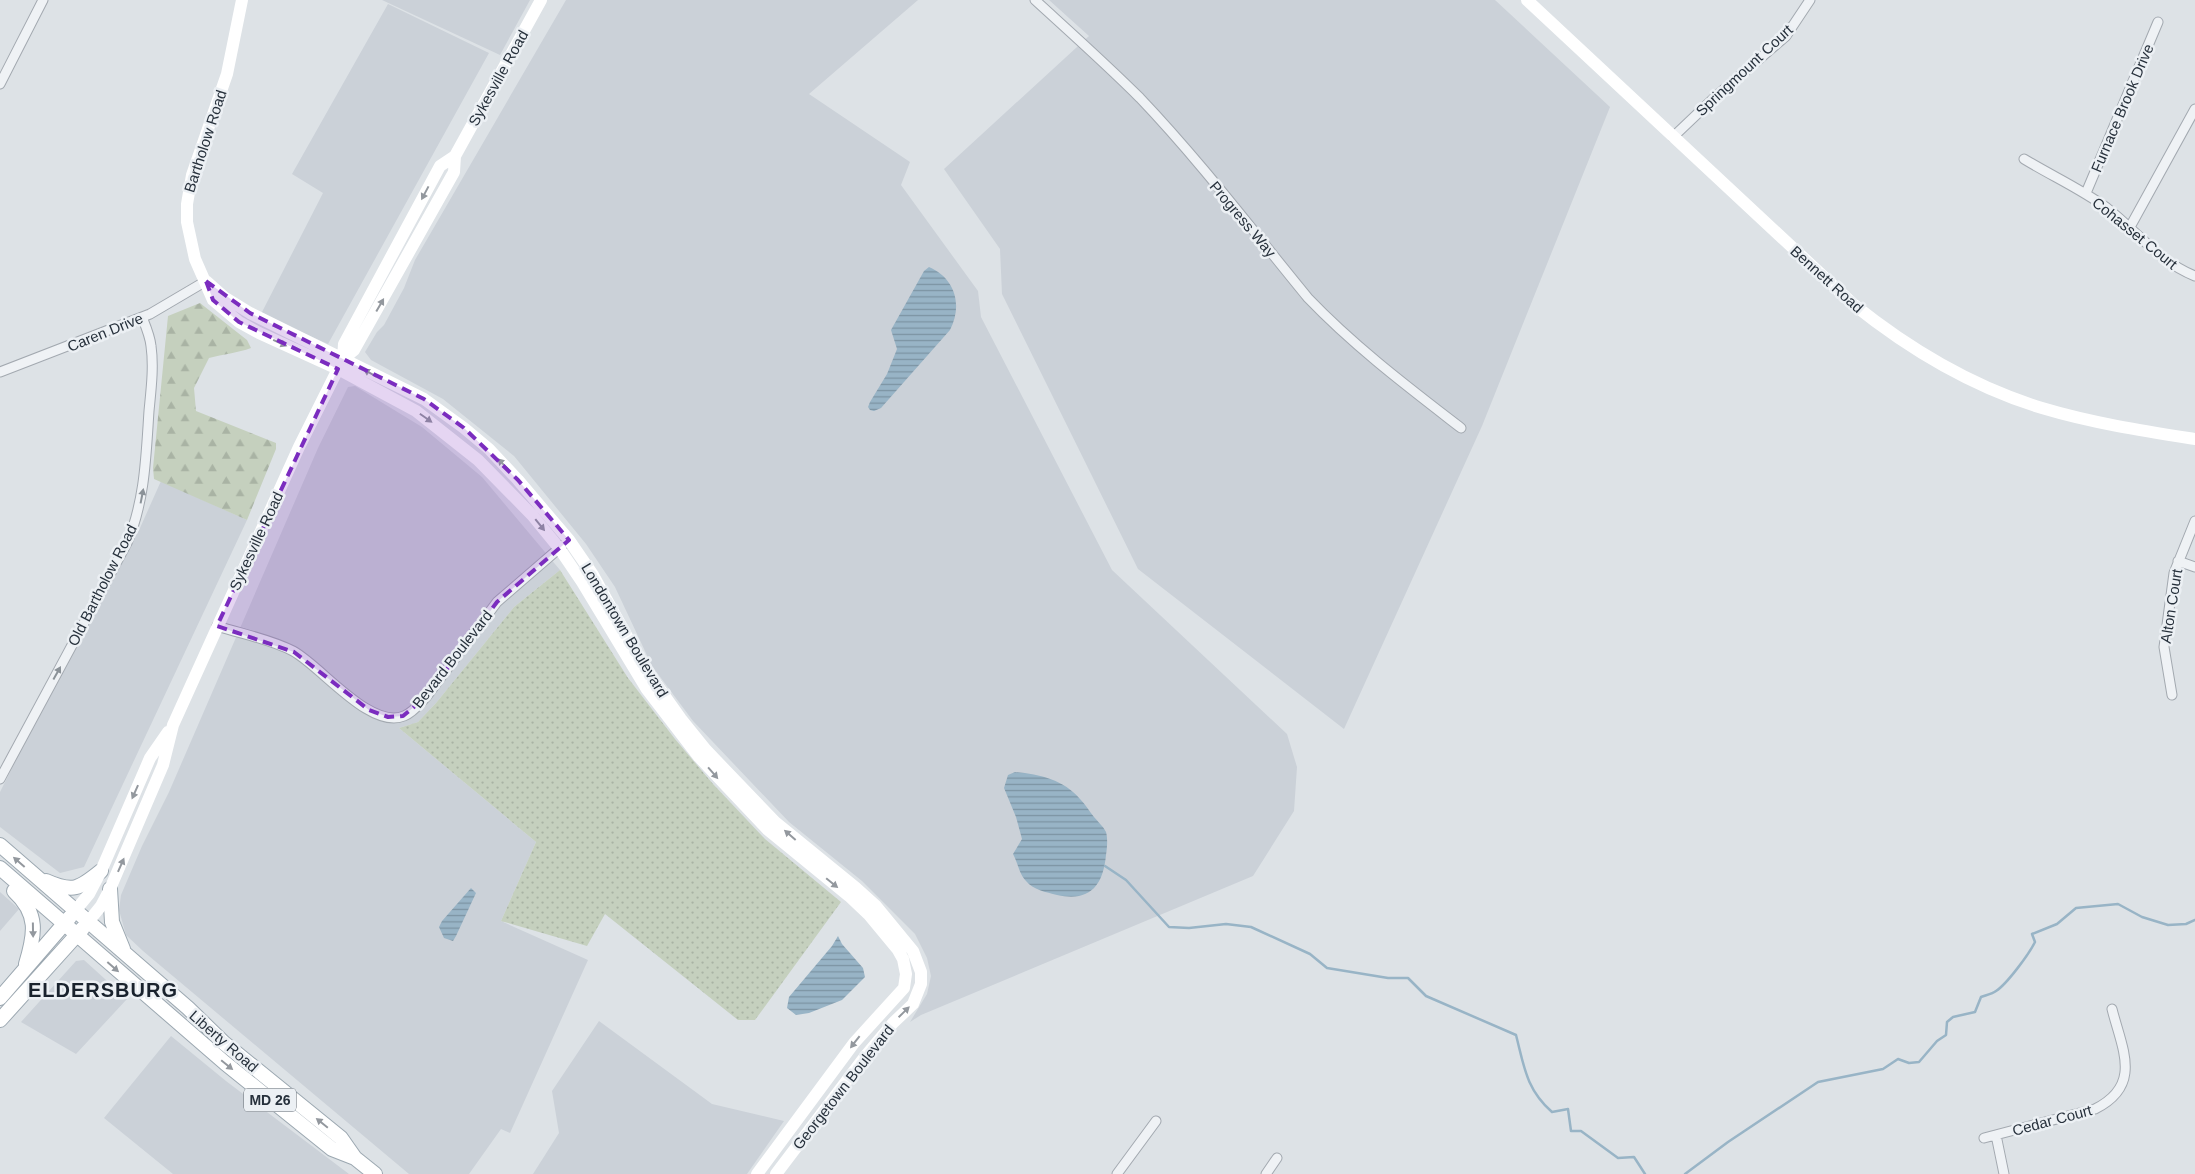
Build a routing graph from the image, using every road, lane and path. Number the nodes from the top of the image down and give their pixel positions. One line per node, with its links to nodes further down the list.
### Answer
1 (43, 0): 8 (street)
2 (242, 0): 15 (street, Bartholow Road)
3 (541, 0): 19 (street, Sykesville Road)
4 (1035, 0): 21 (street, Progress Way)
5 (1526, 0): 10 (street, Bennett Road)
6 (1810, 0): 10 (street, Springmount Court)
7 (2158, 22): 12 (street, Furnace Brook Drive)
8 (0, 84)
9 (2195, 109): 13 (street)
10 (1673, 136): 22 (street, Bennett Road)
11 (2024, 159): 12 (street, Cohasset Court)
12 (2086, 193): 13 (street, Cohasset Court)
13 (2130, 227): 14 (street, Cohasset Court)
14 (2195, 276)
15 (206, 280): 16 (street, Bartholow Road); 17 (street, Caren Drive); 18 (street, Bartholow Road)
16 (222, 309): 18 (street); 19 (street, Bartholow Road, one-way to 19)
17 (142, 317): 20 (street, Caren Drive); 30 (street, Old Bartholow Road, one-way to 17)
18 (270, 324): 19 (street, Bartholow Road)
19 (340, 364): 24 (street, Londontown Boulevard); 27 (street, Sykesville Road)
20 (0, 372)
21 (1461, 428)
22 (2195, 439)
23 (2195, 521): 25 (street, Alton Court)
24 (564, 544): 27 (street, Bevard Boulevard); 40 (street, Londontown Boulevard)
25 (2178, 562): 26 (street); 28 (street, Alton Court)
26 (2195, 567)
27 (217, 626): 29 (street, Sykesville Road)
28 (2172, 695)
29 (173, 725): 33 (street, Sykesville Road, one-way to 33); 36 (street, Sykesville Road, one-way to 29)
30 (0, 779)
31 (1, 845): 35 (main road, Liberty Road / MD 26, one-way to 31)
32 (0, 868): 39 (main road, Liberty Road / MD 26)
33 (101, 871): 35 (main road); 37 (street, Sykesville Road)
34 (0, 876): 43 (main road, one-way to 43)
35 (36, 877): 37 (main road, Liberty Road / MD 26)
36 (110, 889): 38 (street, Sykesville Road); 42 (main road)
37 (75, 911): 38 (main road, Liberty Road / MD 26); 39 (main road, Sykesville Road)
38 (88, 922): 41 (main road, Sykesville Road); 42 (main road, Liberty Road / MD 26)
39 (64, 924): 41 (main road, Liberty Road / MD 26); 43 (main road, Sykesville Road)
40 (888, 928): 53 (street, Georgetown Boulevard, one-way to 53); 54 (street, Georgetown Boulevard, one-way to 40)
41 (76, 935): 46 (main road, Sykesville Road); 50 (main road, Liberty Road / MD 26, one-way to 50)
42 (127, 956): 50 (main road, Liberty Road / MD 26, one-way to 42)
43 (24, 970): 44 (main road, Sykesville Road)
44 (0, 998)
45 (2112, 1008): 48 (street, Cedar Court)
46 (0, 1020)
47 (1156, 1121): 55 (street)
48 (1996, 1135): 49 (street, Cedar Court); 57 (street)
49 (1984, 1138)
50 (355, 1158): 52 (main road, Liberty Road / MD 26)
51 (1278, 1158): 56 (street)
52 (374, 1174)
53 (757, 1174)
54 (776, 1174)
55 (1117, 1174)
56 (1266, 1174)
57 (2004, 1174)

